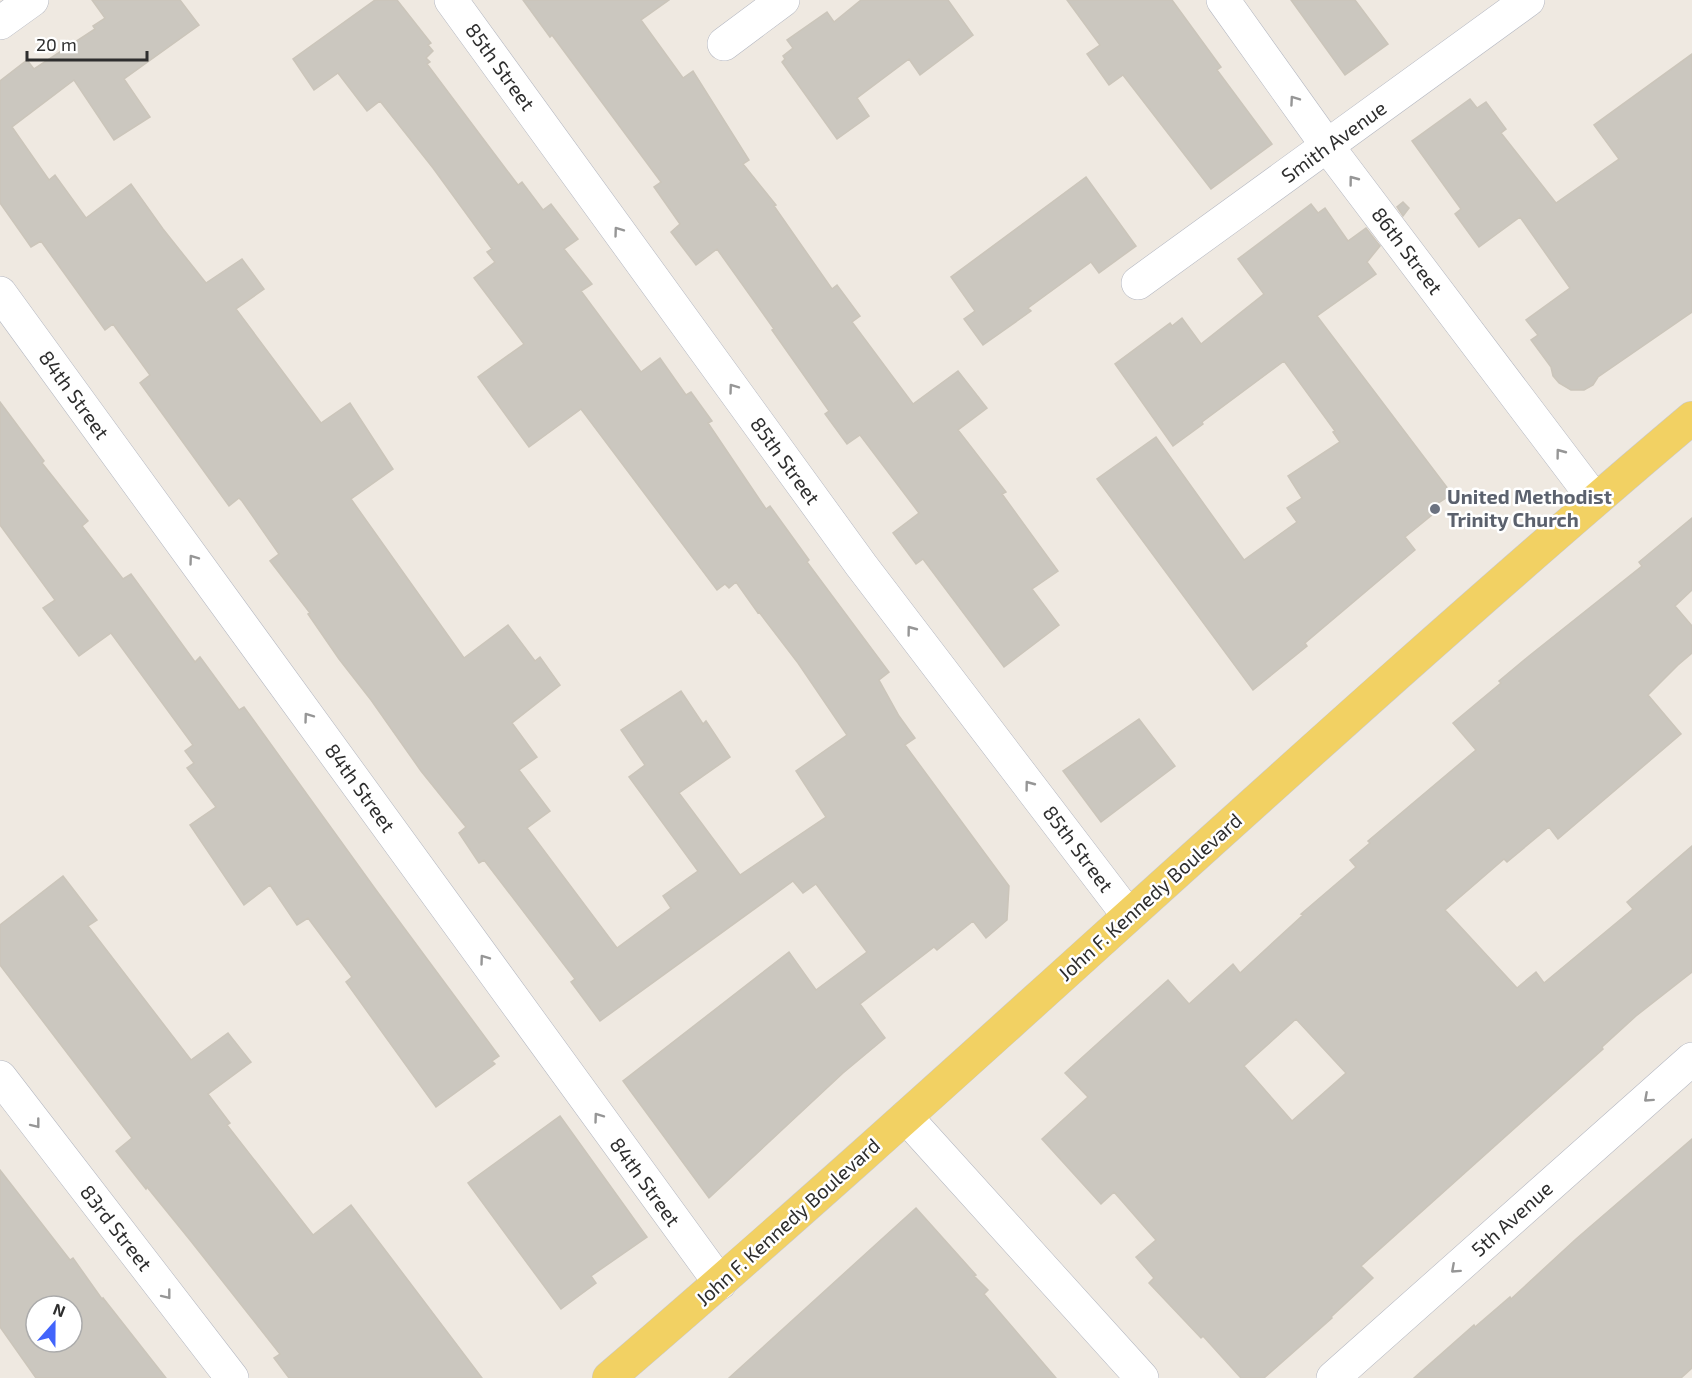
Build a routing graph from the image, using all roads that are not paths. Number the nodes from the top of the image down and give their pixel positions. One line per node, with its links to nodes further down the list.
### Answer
1 (32, 0): 6 (street)
2 (451, 0): 13 (street, 85th Street, one-way to 2)
3 (783, 0): 7 (street)
4 (1223, 0): 8 (street, 86th Street, one-way to 4)
5 (1528, 0): 8 (street, Smith Avenue)
6 (0, 23)
7 (724, 44)
8 (1328, 147): 9 (street, Smith Avenue); 12 (street, 86th Street, one-way to 8)
9 (1138, 283)
10 (0, 293): 17 (street, 84th Street, one-way to 10)
11 (1692, 418): 12 (main road, John F. Kennedy Boulevard)
12 (1595, 500): 13 (main road, John F. Kennedy Boulevard)
13 (1128, 915): 16 (main road, John F. Kennedy Boulevard)
14 (1692, 1059): 21 (street, 5th Avenue, one-way to 21)
15 (0, 1077): 18 (street, 83rd Street, one-way to 18)
16 (906, 1117): 17 (main road, John F. Kennedy Boulevard); 20 (street)
17 (720, 1283): 19 (main road, John F. Kennedy Boulevard)
18 (232, 1378)
19 (609, 1378)
20 (1142, 1378)
21 (1333, 1378)

